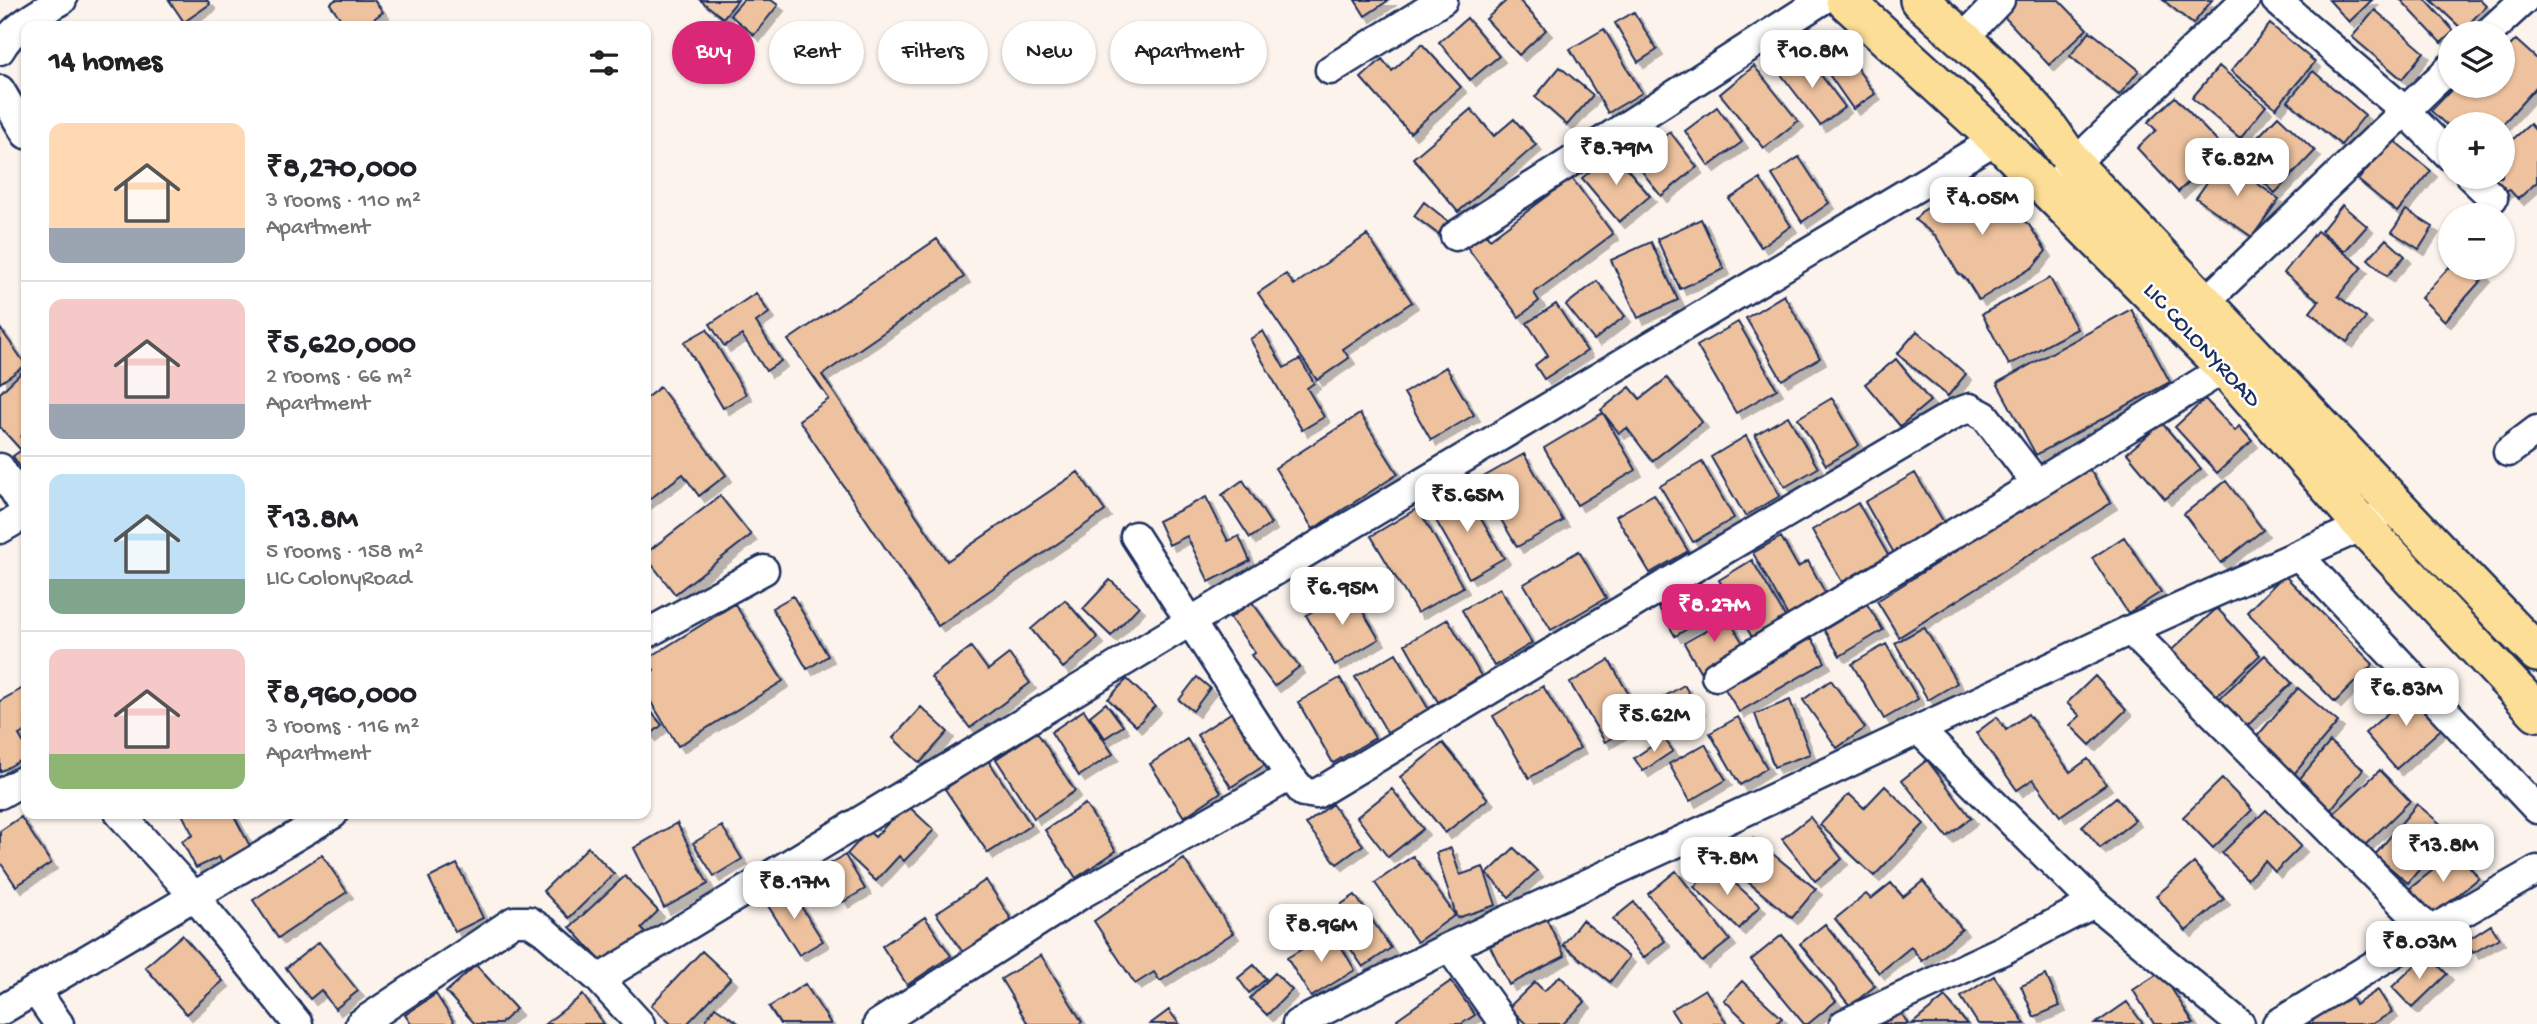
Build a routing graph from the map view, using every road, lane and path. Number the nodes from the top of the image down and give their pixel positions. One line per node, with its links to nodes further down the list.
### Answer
1 (62, 0): 10 (street)
2 (1443, 0): 15 (street)
3 (1822, 0): 25 (street)
4 (1846, 0): 20 (main road, LIC COLONYROAD)
5 (1919, 0): 13 (main road, LIC COLONYROAD)
6 (2000, 0): 13 (street)
7 (2245, 0): 22 (street)
8 (2276, 0): 18 (street)
9 (2524, 0): 11 (street)
10 (27, 21)
11 (2501, 21)
12 (21, 26): 14 (street)
13 (1963, 39): 22 (main road, LIC COLONYROAD)
14 (0, 50)
15 (1330, 70)
16 (2438, 79): 18 (street)
17 (0, 90): 19 (street)
18 (2404, 110): 21 (street); 26 (street)
19 (21, 126)
20 (1997, 139): 22 (main road, LIC COLONYROAD); 40 (street)
21 (2438, 144)
22 (2062, 178): 26 (main road, LIC COLONYROAD); 27 (main road, LIC COLONYROAD)
23 (2484, 189): 24 (street)
24 (2493, 198)
25 (1455, 236)
26 (2205, 302): 33 (main road, LIC COLONYROAD)
27 (2225, 368): 31 (street); 35 (main road, LIC COLONYROAD)
28 (2537, 430): 29 (street)
29 (2508, 452)
30 (0, 468): 32 (street)
31 (2037, 484): 44 (street); 47 (street)
32 (21, 504)
33 (2393, 505): 35 (street); 43 (main road, LIC COLONYROAD)
34 (21, 515): 36 (street)
35 (2363, 526): 38 (street); 45 (main road, LIC COLONYROAD)
36 (0, 530)
37 (1135, 536): 40 (street)
38 (2299, 556): 42 (street); 50 (street)
39 (764, 570): 41 (street)
40 (1190, 621): 47 (street); 58 (street)
41 (651, 631)
42 (2130, 631): 46 (street); 56 (street)
43 (2537, 653)
44 (1716, 676)
45 (2537, 712)
46 (1919, 730): 55 (street); 57 (street)
47 (1290, 776): 65 (street)
48 (21, 782): 49 (street)
49 (0, 794)
50 (2537, 809)
51 (125, 819): 54 (street)
52 (325, 819): 54 (street)
53 (2537, 870): 56 (street)
54 (195, 897): 59 (street); 62 (street)
55 (2094, 903): 68 (street); 69 (street)
56 (2430, 931): 70 (street)
57 (1449, 947): 66 (street); 67 (street)
58 (599, 979): 63 (street); 64 (street)
59 (35, 990): 60 (street); 61 (street)
60 (0, 1011)
61 (60, 1024)
62 (298, 1024)
63 (360, 1024)
64 (640, 1024)
65 (878, 1024)
66 (1297, 1024)
67 (1504, 1024)
68 (1844, 1024)
69 (2239, 1024)
70 (2277, 1024)

